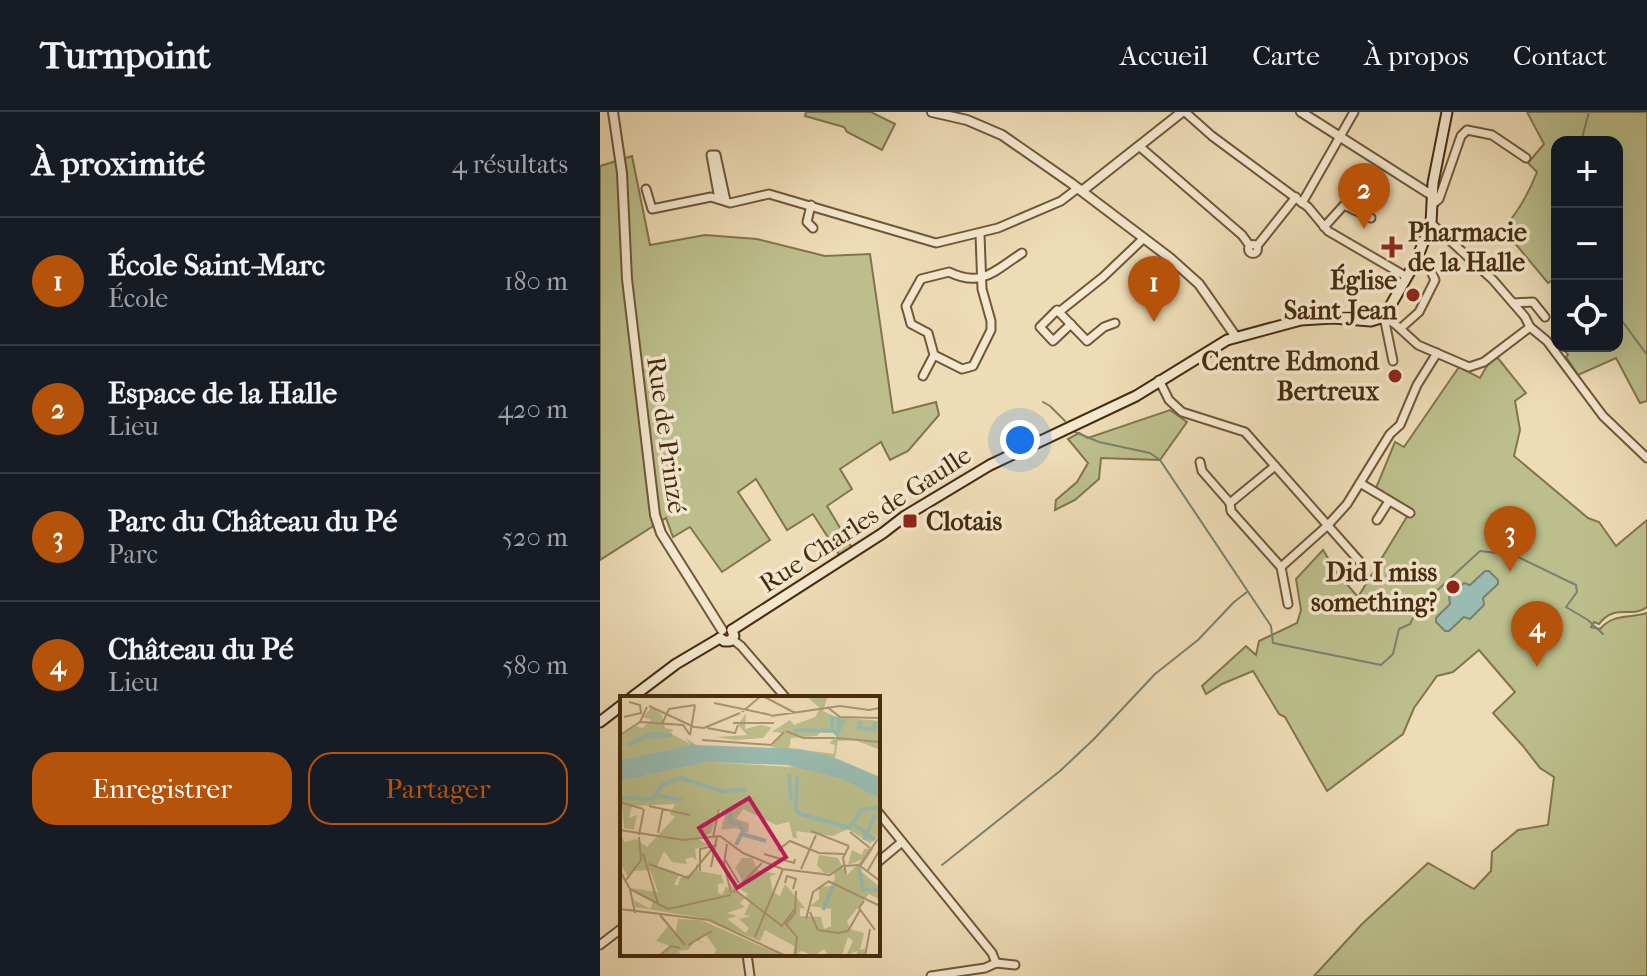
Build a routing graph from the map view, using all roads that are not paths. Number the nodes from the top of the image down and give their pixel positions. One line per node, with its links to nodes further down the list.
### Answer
1 (610, 112): 52 (street, Rue de Prinzé)
2 (932, 112): 11 (street)
3 (1184, 112): 8 (street); 13 (street)
4 (1301, 112): 7 (street)
5 (1354, 112): 7 (street)
6 (1447, 112): 14 (main road)
7 (1341, 137): 13 (street); 14 (street)
8 (1139, 146): 11 (street); 13 (street)
9 (1526, 158): 14 (street)
10 (646, 189): 12 (street)
11 (1080, 190): 20 (street); 21 (street)
12 (723, 200): 12 (street); 15 (street)
13 (1299, 200): 18 (street)
14 (1433, 200): 17 (main road)
15 (811, 205): 19 (street); 20 (street)
16 (1371, 218): 18 (street)
17 (1431, 223): 23 (main road); 26 (street)
18 (1324, 227): 24 (street)
19 (813, 228)
20 (980, 234): 25 (street)
21 (1144, 238): 27 (street); 34 (street)
22 (1022, 253): 25 (street)
23 (1416, 261): 24 (main road); 33 (street)
24 (1407, 277): 28 (main road)
25 (981, 279): 36 (street); 36 (street)
26 (1513, 303): 29 (street); 32 (street)
27 (1059, 312): 31 (street); 31 (street)
28 (1384, 317): 33 (street); 34 (main road, Rue Charles de Gaulle); 37 (street)
29 (1545, 317)
30 (1115, 323): 31 (street)
31 (1071, 324)
32 (1530, 327): 35 (street); 40 (street)
33 (1401, 328): 35 (street)
34 (1236, 337): 39 (main road, Rue Charles de Gaulle)
35 (1437, 353): 43 (street)
36 (934, 355): 38 (street)
37 (1393, 361)
38 (923, 376)
39 (1159, 380): 42 (street); 52 (main road, Rue Charles de Gaulle)
40 (1647, 458)
41 (1200, 462): 45 (street)
42 (1275, 466): 45 (street); 48 (street)
43 (1360, 483): 44 (street); 48 (street)
44 (1389, 501): 46 (street); 47 (street)
45 (1230, 503): 50 (street)
46 (1410, 513)
47 (1377, 520)
48 (1328, 525): 49 (street); 50 (street)
49 (1361, 563)
50 (1281, 567): 51 (street)
51 (1288, 604)
52 (727, 634): 53 (main road, Rue Charles de Gaulle); 54 (street)
53 (634, 696)
54 (784, 696)
55 (620, 707): 56 (main road)
56 (600, 722)
57 (880, 814): 58 (street)
58 (902, 842): 59 (street); 63 (street)
59 (880, 860)
60 (620, 930): 61 (street)
61 (600, 945)
62 (747, 956): 65 (street)
63 (996, 963): 64 (street); 66 (street)
64 (1015, 965)
65 (750, 976)
66 (931, 976)

